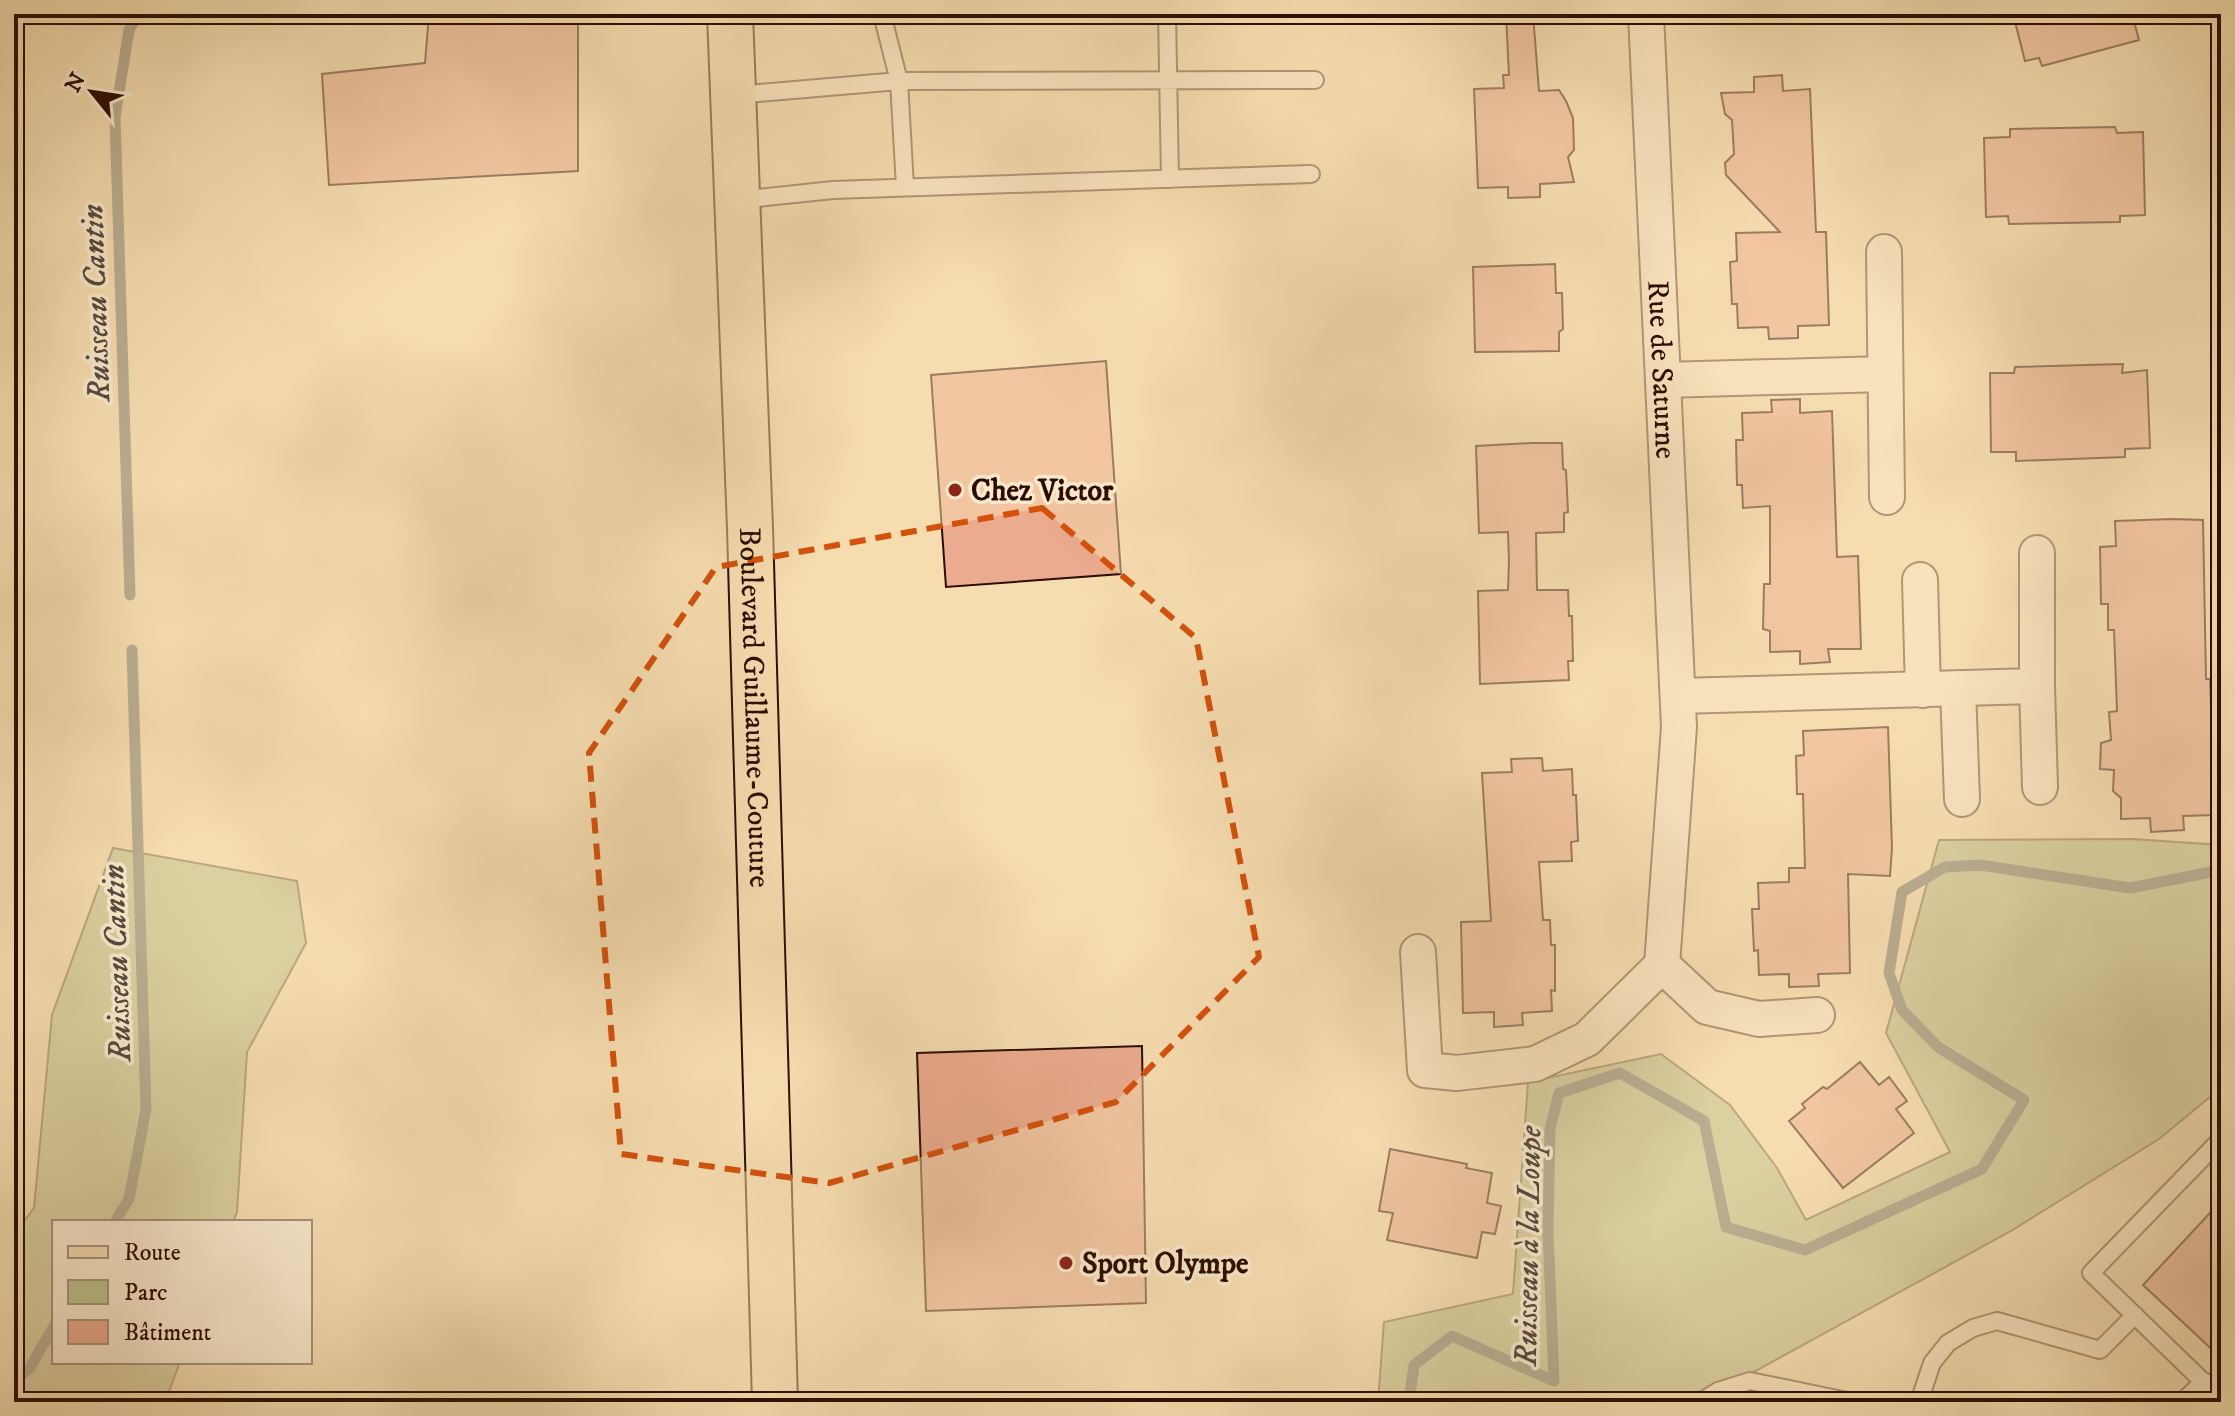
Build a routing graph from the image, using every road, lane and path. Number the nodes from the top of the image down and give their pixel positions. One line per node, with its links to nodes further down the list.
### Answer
1 (730, 14): 8 (main road, Boulevard Guillaume-Couture)
2 (882, 14): 7 (lane)
3 (1167, 14): 5 (lane)
4 (1646, 14): 15 (street, Rue de Saturne)
5 (1168, 80): 6 (lane); 7 (lane); 10 (lane)
6 (1315, 80)
7 (899, 81): 8 (lane); 11 (lane)
8 (733, 95): 12 (main road, Boulevard Guillaume-Couture)
9 (1311, 174): 10 (lane)
10 (1170, 179): 11 (lane)
11 (905, 187): 12 (lane)
12 (737, 201): 32 (main road, Boulevard Guillaume-Couture)
13 (1884, 252): 14 (street)
14 (1885, 374): 15 (street); 16 (street)
15 (1663, 380): 22 (street, Rue de Saturne)
16 (1887, 497)
17 (2037, 553): 19 (street)
18 (1920, 580): 21 (street)
19 (2037, 686): 20 (street); 23 (street)
20 (1958, 689): 21 (street); 24 (street)
21 (1923, 690): 22 (street)
22 (1679, 711): 26 (street, Rue de Saturne)
23 (2040, 787)
24 (1962, 799)
25 (1418, 952): 26 (street)
26 (1662, 965): 27 (street)
27 (1817, 1015)
28 (2221, 1139): 29 (lane)
29 (2135, 1315): 30 (lane); 35 (lane)
30 (2204, 1381): 31 (lane); 36 (lane)
31 (2221, 1399)
32 (775, 1402)
33 (1700, 1402): 34 (lane)
34 (1852, 1402)
35 (1919, 1402)
36 (2182, 1402)

